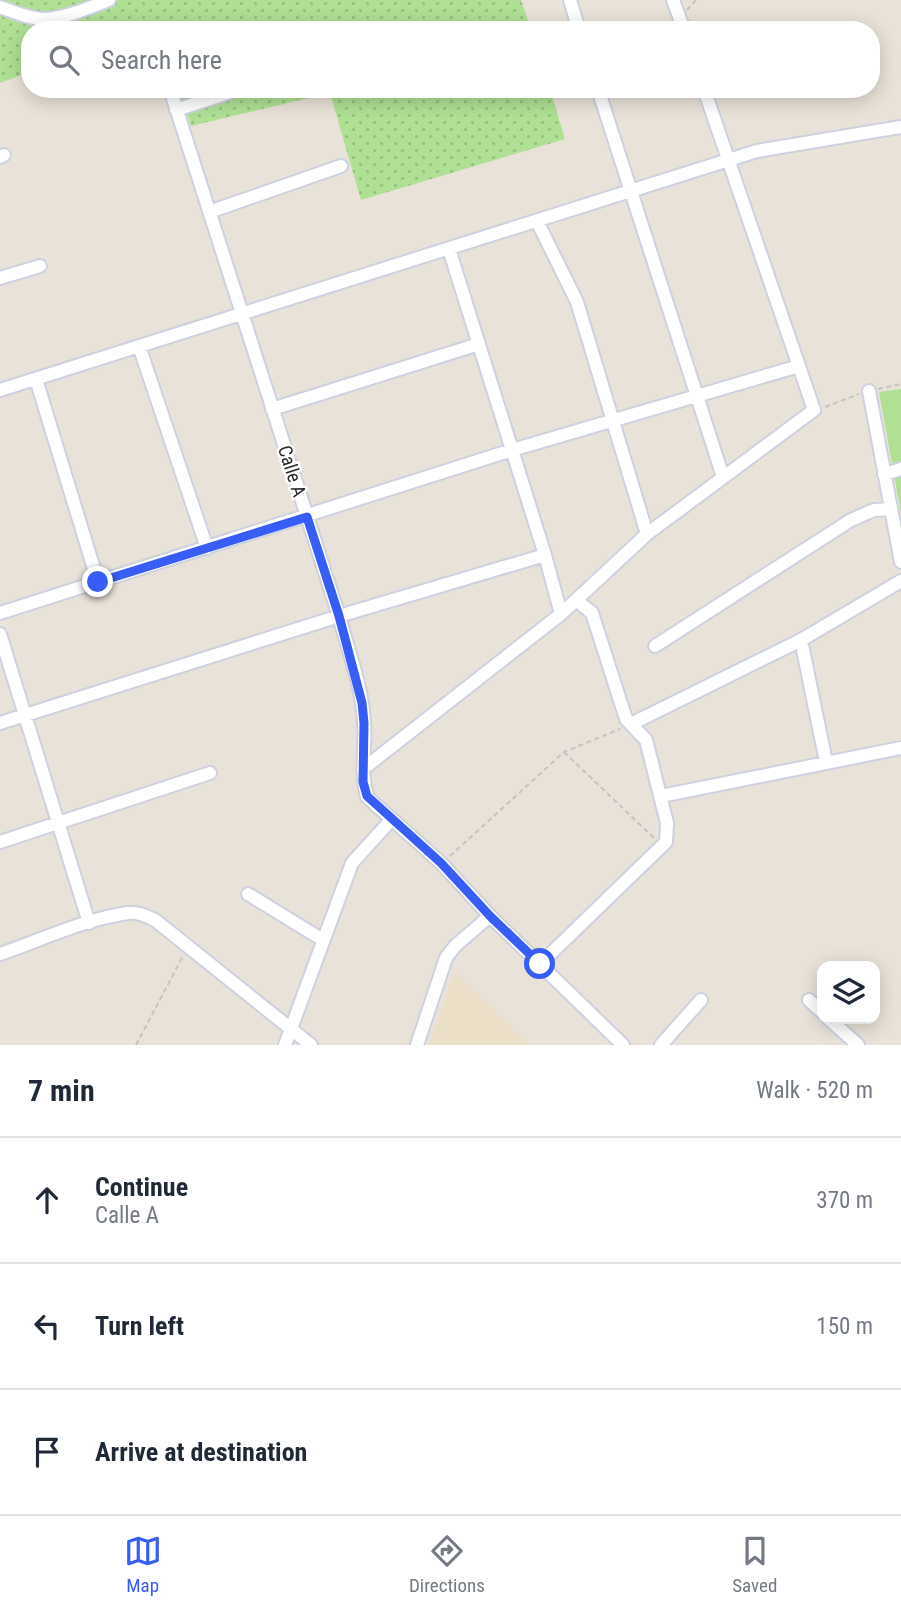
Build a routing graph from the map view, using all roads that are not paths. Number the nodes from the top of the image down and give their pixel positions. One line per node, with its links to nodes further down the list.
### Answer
1 (109, 0): 4 (street)
2 (570, 0): 5 (street)
3 (673, 0): 6 (street)
4 (0, 6)
5 (576, 21)
6 (681, 21)
7 (173, 98): 11 (street, Calle A)
8 (213, 98): 11 (street)
9 (601, 98): 15 (street)
10 (707, 98): 13 (street)
11 (176, 110): 16 (street, Calle A)
12 (901, 127): 13 (street)
13 (729, 160): 15 (street); 24 (street)
14 (341, 166): 16 (street)
15 (629, 192): 17 (street); 28 (street)
16 (209, 212): 21 (street, Calle A)
17 (537, 221): 18 (street); 30 (street)
18 (449, 249): 21 (street); 22 (street)
19 (40, 267): 20 (street)
20 (0, 278)
21 (241, 314): 23 (street); 29 (street, Calle A)
22 (479, 344): 29 (street); 31 (street)
23 (139, 346): 25 (street); 38 (street)
24 (799, 366): 28 (street); 34 (street)
25 (36, 379): 26 (street); 42 (street)
26 (0, 390)
27 (869, 391): 33 (street)
28 (696, 396): 30 (street); 34 (street)
29 (272, 409): 36 (street, Calle A)
30 (613, 421): 31 (street); 37 (street)
31 (512, 450): 36 (street); 39 (street)
32 (901, 469): 33 (street)
33 (884, 474): 35 (street)
34 (723, 477): 37 (street)
35 (891, 509): 40 (street); 49 (street)
36 (307, 517): 38 (street); 46 (street, Calle A)
37 (647, 534): 43 (street)
38 (207, 548): 42 (street)
39 (545, 555): 45 (street); 46 (street)
40 (901, 562)
41 (901, 581): 48 (street)
42 (98, 582): 44 (street)
43 (576, 600): 45 (street); 52 (street)
44 (0, 613)
45 (561, 614): 55 (street)
46 (339, 616): 50 (street); 55 (street, Calle A)
47 (0, 634): 50 (street)
48 (801, 640): 52 (street); 54 (street)
49 (655, 646)
50 (26, 714): 51 (street); 59 (street)
51 (0, 723)
52 (631, 724): 57 (street)
53 (901, 748): 54 (street)
54 (826, 762): 57 (street)
55 (363, 769): 58 (street, Calle A)
56 (210, 773): 59 (street)
57 (661, 796): 66 (street)
58 (391, 820): 62 (street, Calle A); 64 (street)
59 (59, 823): 60 (street); 63 (street)
60 (0, 842)
61 (248, 894): 64 (street)
62 (490, 916): 66 (street, Calle A); 74 (street)
63 (89, 923): 65 (street); 71 (street)
64 (323, 940): 71 (street)
65 (0, 954)
66 (540, 964): 75 (street, Calle A)
67 (809, 999): 69 (street)
68 (701, 1000): 76 (street)
69 (817, 1007)
70 (835, 1024): 77 (street)
71 (290, 1028): 72 (street); 73 (street)
72 (285, 1045)
73 (311, 1045)
74 (417, 1045)
75 (624, 1045)
76 (661, 1045)
77 (858, 1045)

